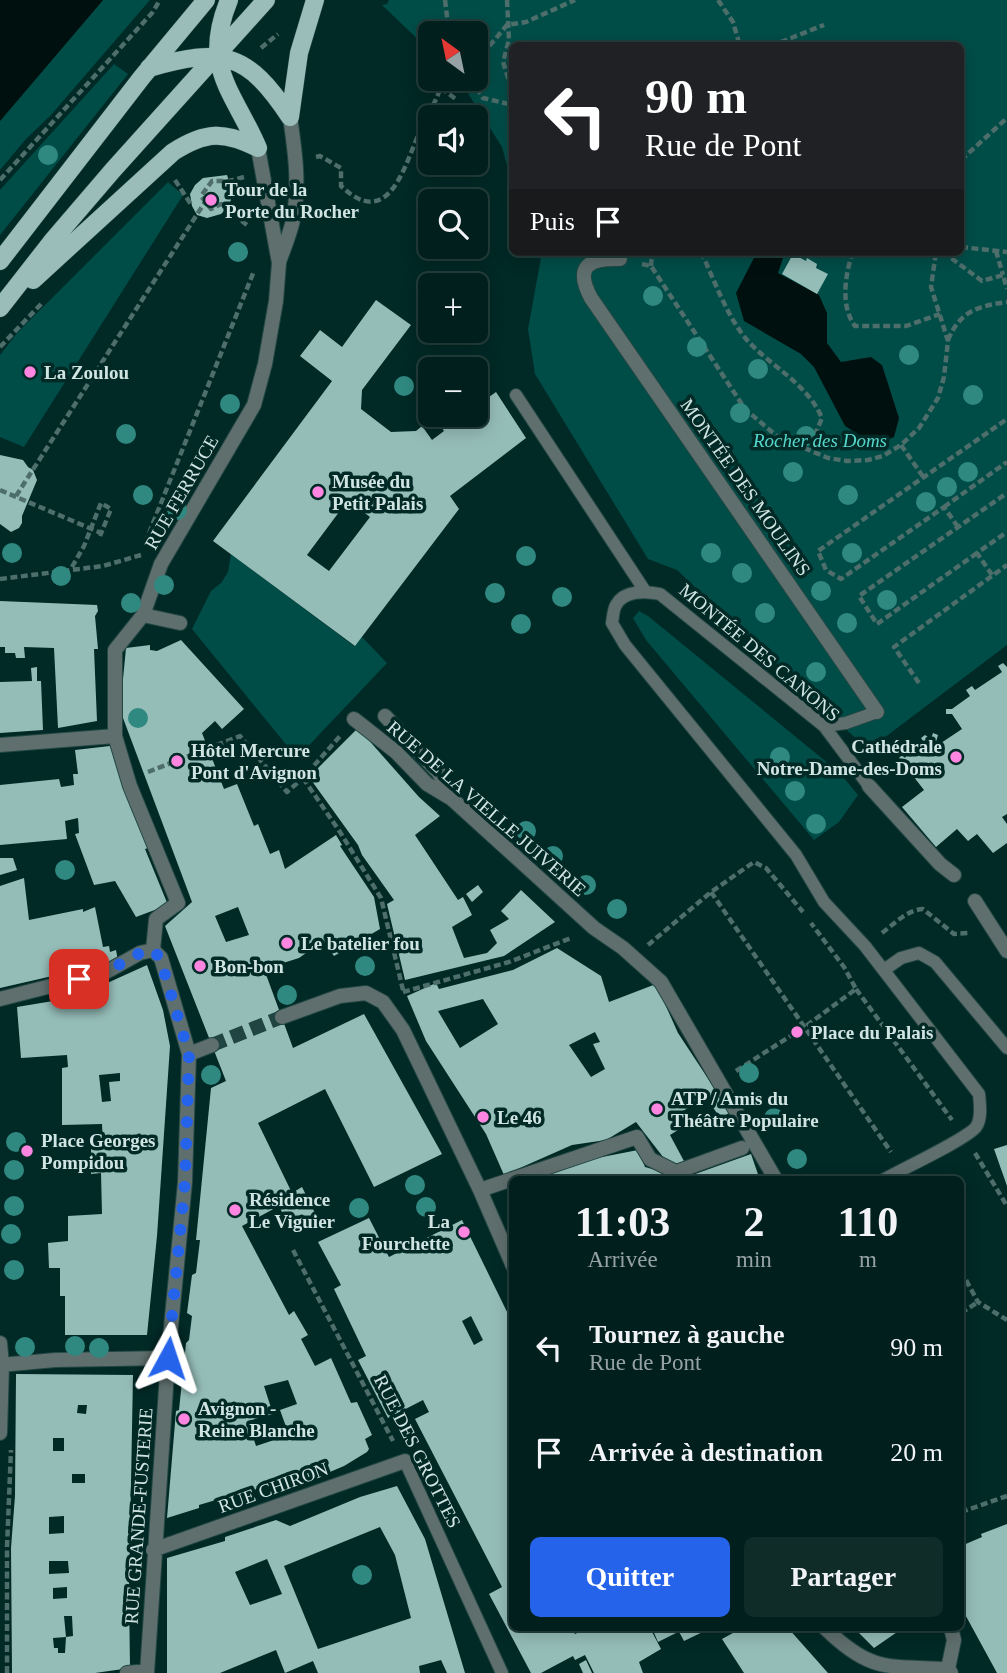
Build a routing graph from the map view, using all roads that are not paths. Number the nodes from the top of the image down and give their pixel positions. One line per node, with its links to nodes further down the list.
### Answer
1 (206, 0): 6 (main road)
2 (229, 0): 5 (main road)
3 (266, 0): 5 (main road)
4 (315, 0): 7 (main road)
5 (216, 56): 6 (main road); 7 (main road); 8 (main road); 12 (main road)
6 (149, 68): 10 (main road)
7 (290, 117): 11 (street, RUE FERRUCE)
8 (258, 148): 11 (street, RUE FERRUCE); 12 (main road)
9 (620, 259): 17 (street, MONTÉE DES MOULINS)
10 (0, 261)
11 (279, 263): 15 (street, RUE FERRUCE)
12 (0, 310)
13 (516, 395): 14 (lane)
14 (645, 591): 20 (lane, MONTÉE DES CANONS); 29 (lane)
15 (143, 615): 16 (street); 21 (street, RUE FERRUCE)
16 (180, 624)
17 (877, 712): 20 (lane, MONTÉE DES MOULINS)
18 (385, 716): 24 (street)
19 (354, 719): 24 (street, RUE DE LA VIELLE JUIVERIE)
20 (824, 726): 23 (lane, MONTÉE DES CANONS)
21 (115, 736): 22 (street); 27 (street, RUE FERRUCE)
22 (0, 745)
23 (869, 786): 25 (street)
24 (452, 799): 37 (street, RUE DE LA VIELLE JUIVERIE)
25 (954, 875)
26 (975, 901): 28 (street)
27 (153, 950): 30 (street); 34 (street, RUE GRANDE-FUSTERIE)
28 (1007, 951)
29 (884, 970): 33 (lane); 38 (lane)
30 (0, 999)
31 (282, 1017): 40 (street)
32 (212, 1045): 34 (street)
33 (1007, 1048)
34 (189, 1054): 43 (street, RUE GRANDE-FUSTERIE)
35 (742, 1148): 36 (street)
36 (522, 1176)
37 (774, 1176)
38 (890, 1176)
39 (509, 1180): 40 (street)
40 (481, 1190): 41 (street)
41 (509, 1256)
42 (0, 1343): 44 (street)
43 (168, 1358): 44 (street); 47 (street, RUE GRANDE-FUSTERIE)
44 (1, 1365): 45 (street)
45 (6, 1438)
46 (405, 1461): 47 (street, RUE CHIRON); 53 (lane, RUE DES GROTTES)
47 (153, 1550): 51 (street, RUE GRANDE-FUSTERIE)
48 (828, 1631): 50 (street)
49 (952, 1631): 50 (street)
50 (949, 1671)
51 (147, 1672): 52 (street)
52 (127, 1673)
53 (502, 1673)

